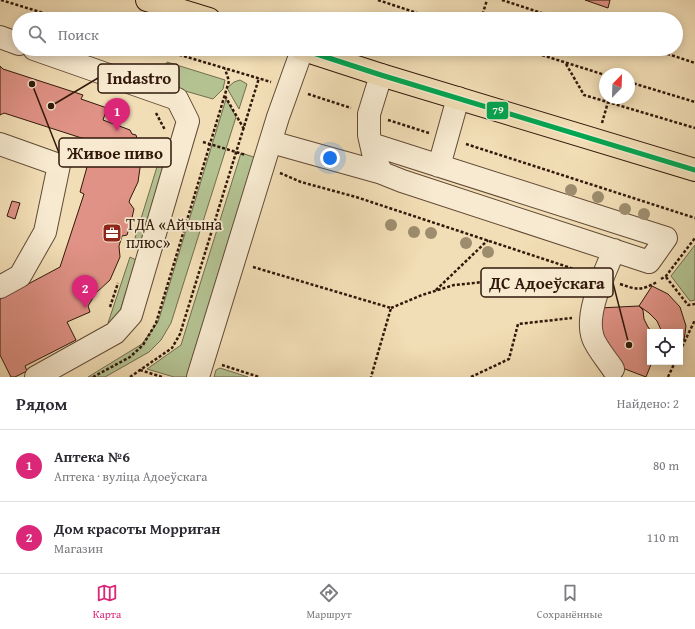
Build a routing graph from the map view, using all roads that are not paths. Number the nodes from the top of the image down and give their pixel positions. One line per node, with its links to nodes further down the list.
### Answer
1 (147, 0): 2 (main road)
2 (188, 6): 3 (main road)
3 (198, 12)
4 (0, 37): 5 (lane)
5 (12, 41)
6 (54, 56): 20 (lane)
7 (300, 56): 11 (lane)
8 (323, 56): 9 (main road)
9 (381, 75): 10 (main road); 13 (lane)
10 (458, 98): 14 (lane); 15 (main road)
11 (271, 142): 16 (lane); 21 (lane)
12 (0, 144): 18 (lane)
13 (371, 144): 14 (lane); 16 (lane)
14 (439, 166): 17 (lane)
15 (695, 170)
16 (382, 173): 17 (lane)
17 (614, 250): 19 (lane)
18 (0, 287)
19 (613, 369)
20 (26, 376)
21 (198, 377)

